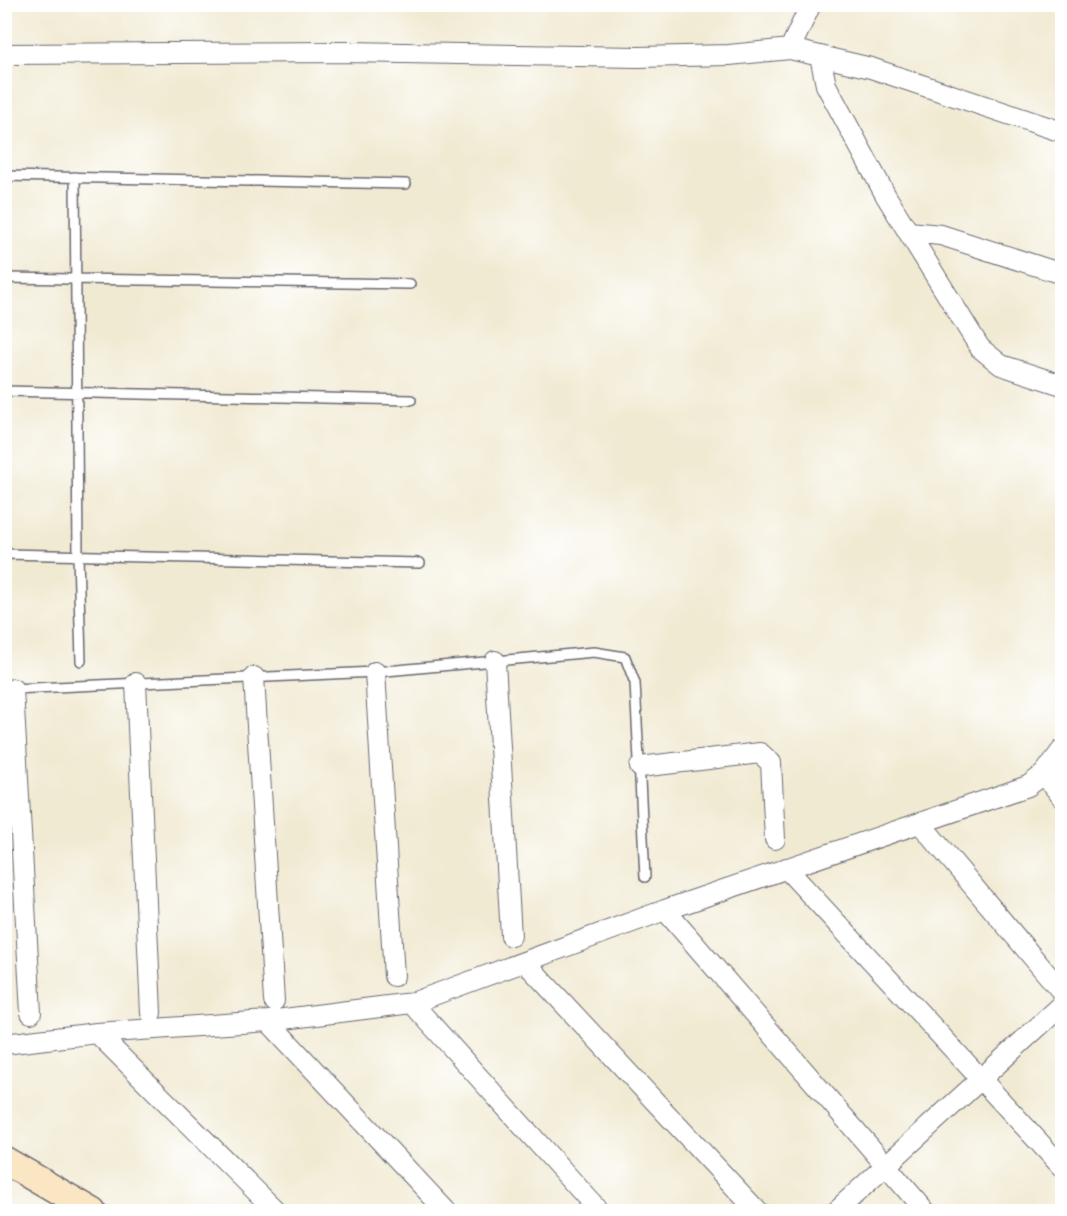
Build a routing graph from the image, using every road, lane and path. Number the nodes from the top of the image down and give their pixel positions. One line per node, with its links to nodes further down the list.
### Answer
1 (811, 4): 2 (street)
2 (790, 49): 3 (street); 4 (street)
3 (4, 54)
4 (820, 56): 5 (street); 9 (street)
5 (1062, 132)
6 (4, 176): 7 (lane)
7 (75, 177): 8 (lane); 12 (lane)
8 (406, 184)
9 (909, 232): 10 (street); 14 (street)
10 (1062, 274)
11 (4, 278): 12 (lane)
12 (76, 278): 13 (lane); 16 (lane)
13 (410, 284)
14 (1062, 385)
15 (4, 391): 16 (lane)
16 (78, 392): 17 (lane); 19 (lane)
17 (411, 399)
18 (4, 554): 19 (lane)
19 (78, 555): 20 (lane); 21 (lane)
20 (420, 563)
21 (81, 661)
22 (495, 661): 23 (lane); 28 (lane); 36 (street)
23 (375, 672): 24 (lane); 38 (street)
24 (254, 677): 25 (lane); 40 (street)
25 (136, 683): 26 (lane); 44 (street)
26 (9, 689): 43 (street)
27 (1062, 750): 29 (street)
28 (640, 767): 32 (street); 34 (lane)
29 (1044, 774): 30 (street); 31 (street)
30 (1062, 797)
31 (920, 823): 33 (street); 39 (street)
32 (775, 839)
33 (786, 868): 35 (street); 48 (street)
34 (645, 878)
35 (665, 910): 37 (street); 50 (street)
36 (511, 936)
37 (525, 962): 41 (street); 56 (street)
38 (394, 976)
39 (1062, 992)
40 (274, 1001)
41 (412, 1003): 45 (street); 55 (street)
42 (1062, 1005): 48 (street)
43 (31, 1013)
44 (151, 1013)
45 (268, 1021): 46 (street); 54 (street)
46 (97, 1033): 47 (street); 53 (street)
47 (4, 1044)
48 (981, 1079): 50 (street); 51 (street)
49 (4, 1160): 52 (street)
50 (888, 1166): 57 (street); 58 (street)
51 (1062, 1167)
52 (93, 1212)
53 (277, 1212)
54 (447, 1212)
55 (600, 1212)
56 (758, 1212)
57 (836, 1212)
58 (926, 1212)

